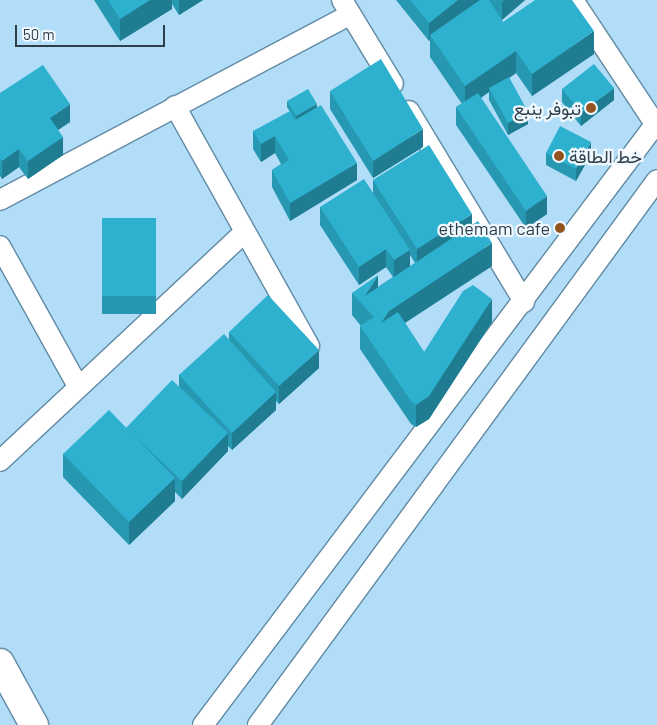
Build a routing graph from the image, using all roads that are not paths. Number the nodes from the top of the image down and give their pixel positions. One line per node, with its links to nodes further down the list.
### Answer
1 (573, 0): 4 (street)
2 (346, 7): 3 (street); 9 (street)
3 (175, 106): 6 (street); 7 (street)
4 (656, 123): 9 (street)
5 (657, 180): 16 (street)
6 (0, 200)
7 (245, 232): 10 (street); 11 (street)
8 (0, 246): 11 (street)
9 (524, 302): 15 (street)
10 (309, 346)
11 (78, 386): 12 (street)
12 (0, 461)
13 (0, 663): 14 (main road)
14 (34, 725)
15 (203, 725)
16 (258, 725)

